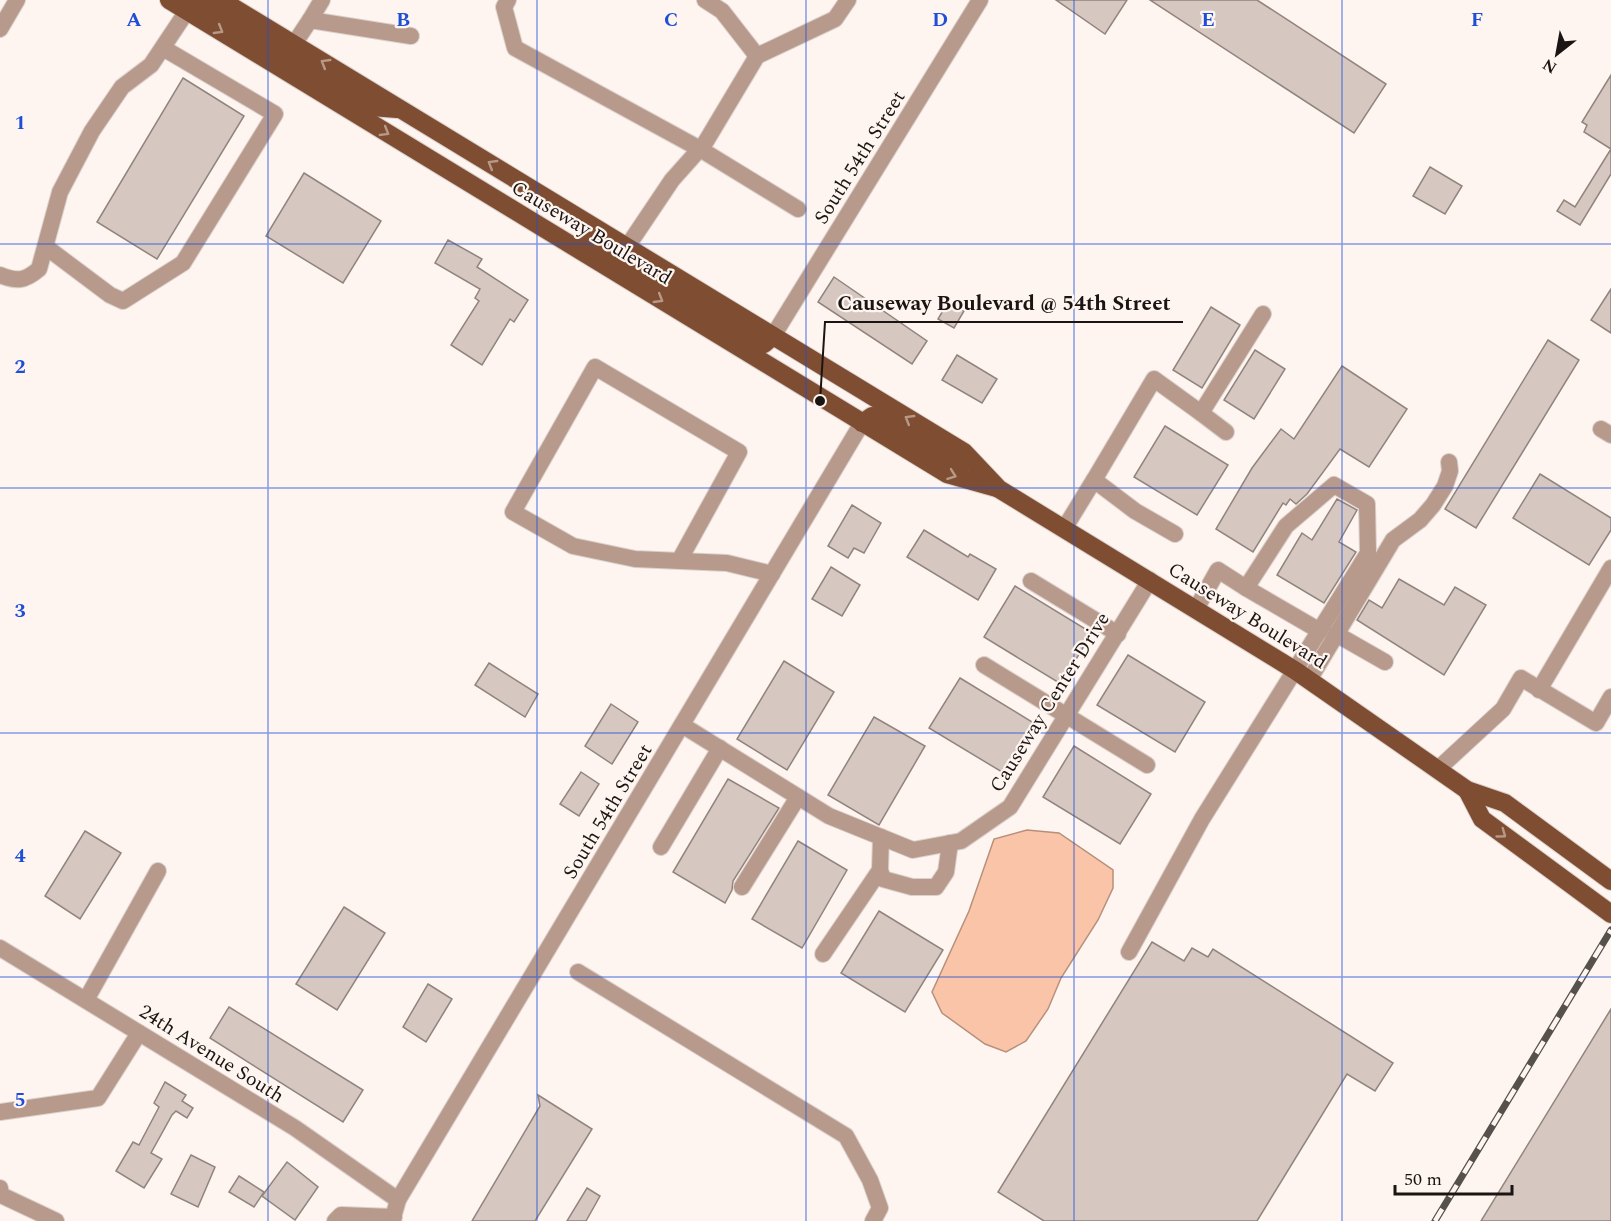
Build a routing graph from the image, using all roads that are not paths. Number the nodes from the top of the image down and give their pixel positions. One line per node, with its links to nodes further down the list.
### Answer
1 (17, 0): 11 (street)
2 (169, 0): 9 (main road, Causeway Boulevard)
3 (221, 0): 13 (main road, Causeway Boulevard)
4 (322, 0): 10 (street)
5 (508, 0): 17 (street)
6 (705, 0): 15 (street)
7 (848, 0): 15 (street)
8 (974, 2): 24 (street, South 54th Street)
9 (191, 5): 14 (street); 16 (main road); 19 (main road, Causeway Boulevard, one-way to 19)
10 (310, 20): 12 (street); 13 (street)
11 (0, 29)
12 (411, 36)
13 (294, 44): 16 (main road, Causeway Boulevard, one-way to 13)
14 (163, 48): 20 (street); 20 (street)
15 (757, 56): 17 (street)
16 (402, 110): 21 (main road, Causeway Boulevard, one-way to 16)
17 (700, 149): 18 (street); 21 (street)
18 (798, 210)
19 (567, 243): 24 (main road); 26 (main road, Causeway Boulevard, one-way to 26)
20 (46, 247): 22 (street)
21 (627, 247): 24 (main road, Causeway Boulevard)
22 (0, 275)
23 (1263, 314): 25 (street)
24 (773, 336): 29 (main road, Causeway Boulevard, one-way to 24)
25 (1201, 413): 27 (street); 30 (street)
26 (862, 423): 29 (main road); 31 (main road, Causeway Boulevard, one-way to 31); 36 (street, South 54th Street)
27 (1226, 432)
28 (1449, 462): 42 (street)
29 (974, 464): 31 (main road, Causeway Boulevard)
30 (1094, 480): 32 (street); 33 (street)
31 (999, 489): 32 (main road, Causeway Boulevard)
32 (1064, 529): 37 (main road, Causeway Boulevard)
33 (1175, 534)
34 (679, 561): 34 (street); 36 (street)
35 (1611, 568): 46 (street)
36 (772, 574): 49 (street, South 54th Street)
37 (1150, 580): 40 (main road, Causeway Boulevard); 41 (street, Causeway Center Drive)
38 (1031, 581): 41 (street)
39 (1246, 588): 40 (street); 42 (street); 42 (street)
40 (1196, 609): 45 (main road, Causeway Boulevard)
41 (1118, 633): 48 (street, Causeway Center Drive)
42 (1328, 633): 43 (street); 45 (street)
43 (1385, 662)
44 (984, 664): 48 (street)
45 (1302, 675): 52 (main road, Causeway Boulevard); 64 (street)
46 (1539, 690): 47 (street); 52 (street)
47 (1611, 697)
48 (1068, 716): 51 (street); 56 (street, Causeway Center Drive)
49 (682, 725): 50 (street, Causeway Center Drive); 71 (street, South 54th Street)
50 (720, 748): 54 (street, Causeway Center Drive); 57 (street)
51 (1147, 765)
52 (1438, 769): 53 (main road, Causeway Boulevard)
53 (1467, 790): 60 (main road, Causeway Boulevard); 62 (main road, Causeway Boulevard, one-way to 62)
54 (798, 797): 55 (street, Causeway Center Drive); 61 (street)
55 (881, 837): 56 (street, Causeway Center Drive); 59 (street)
56 (950, 843): 59 (street)
57 (661, 847)
58 (159, 870): 67 (street)
59 (880, 870): 65 (street)
60 (1611, 881)
61 (742, 887)
62 (1611, 914)
63 (0, 948): 67 (street, 24th Avenue South)
64 (1129, 952)
65 (823, 954)
66 (578, 972): 75 (street)
67 (86, 1000): 68 (street, 24th Avenue South)
68 (139, 1032): 69 (street); 71 (street, 24th Avenue South)
69 (0, 1112)
70 (0, 1188): 73 (street)
71 (398, 1200): 72 (street, South 54th Street)
72 (393, 1219): 74 (street)
73 (56, 1221)
74 (335, 1221)
75 (873, 1221)

